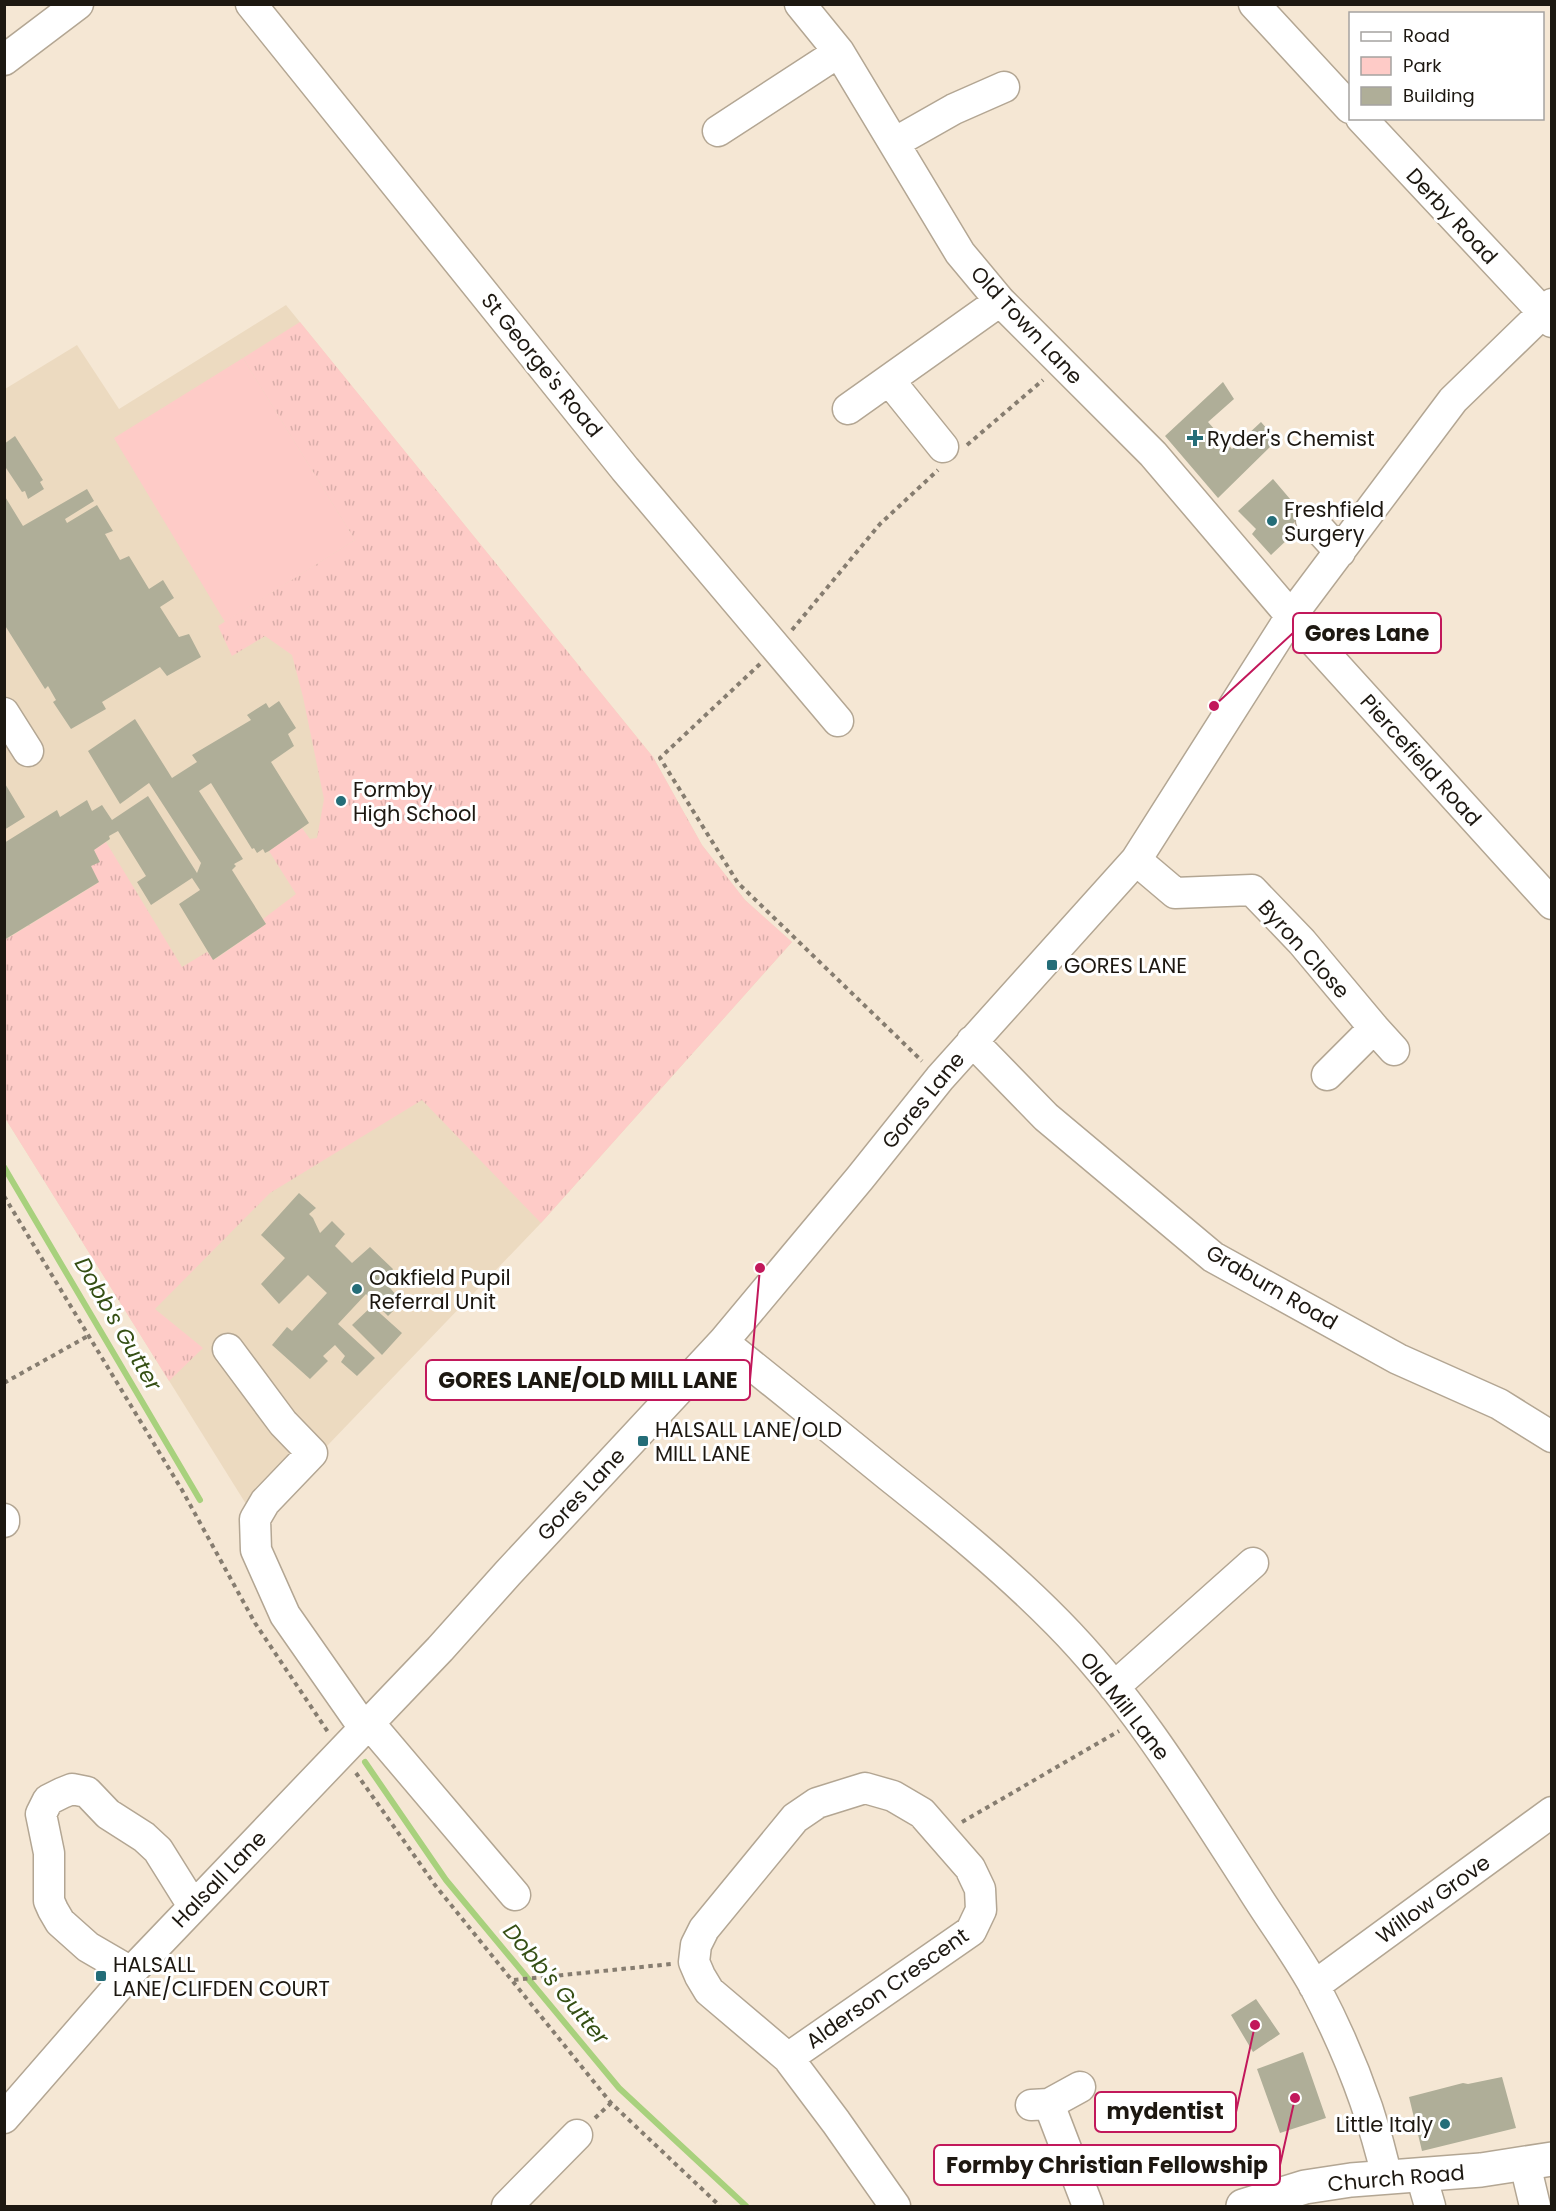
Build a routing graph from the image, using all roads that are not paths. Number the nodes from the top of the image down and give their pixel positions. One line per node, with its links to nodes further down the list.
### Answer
1 (78, 4): 6 (street)
2 (250, 4): 21 (street, St George's Road)
3 (800, 4): 5 (street, Old Town Lane)
4 (1254, 4): 8 (street)
5 (839, 52): 10 (street); 11 (street, Old Town Lane)
6 (4, 60)
7 (1004, 87): 11 (street)
8 (1349, 107)
9 (1363, 120): 13 (street, Derby Road)
10 (718, 131)
11 (894, 143): 12 (street, Old Town Lane)
12 (1000, 301): 14 (street); 19 (street, Old Town Lane)
13 (1549, 313): 18 (street, Gores Lane)
14 (889, 380): 15 (street); 16 (street)
15 (848, 409)
16 (950, 454)
17 (1311, 520): 18 (street)
18 (1340, 552): 19 (street, Gores Lane)
19 (1292, 616): 23 (street, Gores Lane); 24 (street, Piercefield Road)
20 (4, 713): 22 (street)
21 (838, 721)
22 (28, 751)
23 (1136, 860): 25 (street, Byron Close); 26 (street, Gores Lane)
24 (1551, 904)
25 (1374, 1028): 27 (street, Byron Close); 28 (street)
26 (972, 1041): 29 (street, Gores Lane); 31 (street, Graburn Road)
27 (1394, 1050)
28 (1327, 1075)
29 (723, 1342): 33 (street, Old Mill Lane); 34 (street, Gores Lane)
30 (228, 1349): 34 (street)
31 (1551, 1437)
32 (1253, 1563): 33 (street)
33 (1114, 1687): 40 (street, Old Mill Lane)
34 (367, 1726): 35 (street, Gores Lane); 37 (street)
35 (341, 1752): 38 (street, Halsall Lane)
36 (1551, 1812): 40 (street, Willow Grove)
37 (515, 1895)
38 (193, 1906): 39 (street, Halsall Lane); 39 (street)
39 (131, 1972): 43 (street, Halsall Lane)
40 (1314, 1986): 47 (street, Old Mill Lane)
41 (788, 2058): 41 (street, Alderson Crescent); 49 (street, Alderson Crescent)
42 (1080, 2087): 50 (street)
43 (4, 2118)
44 (577, 2135): 48 (street)
45 (1538, 2161): 46 (main road, Church Road); 53 (street)
46 (1422, 2175): 47 (main road, Church Road); 52 (street)
47 (1387, 2177): 51 (main road, Church Road)
48 (507, 2206)
49 (895, 2206)
50 (1088, 2206)
51 (1243, 2206)
52 (1430, 2206)
53 (1535, 2206)

